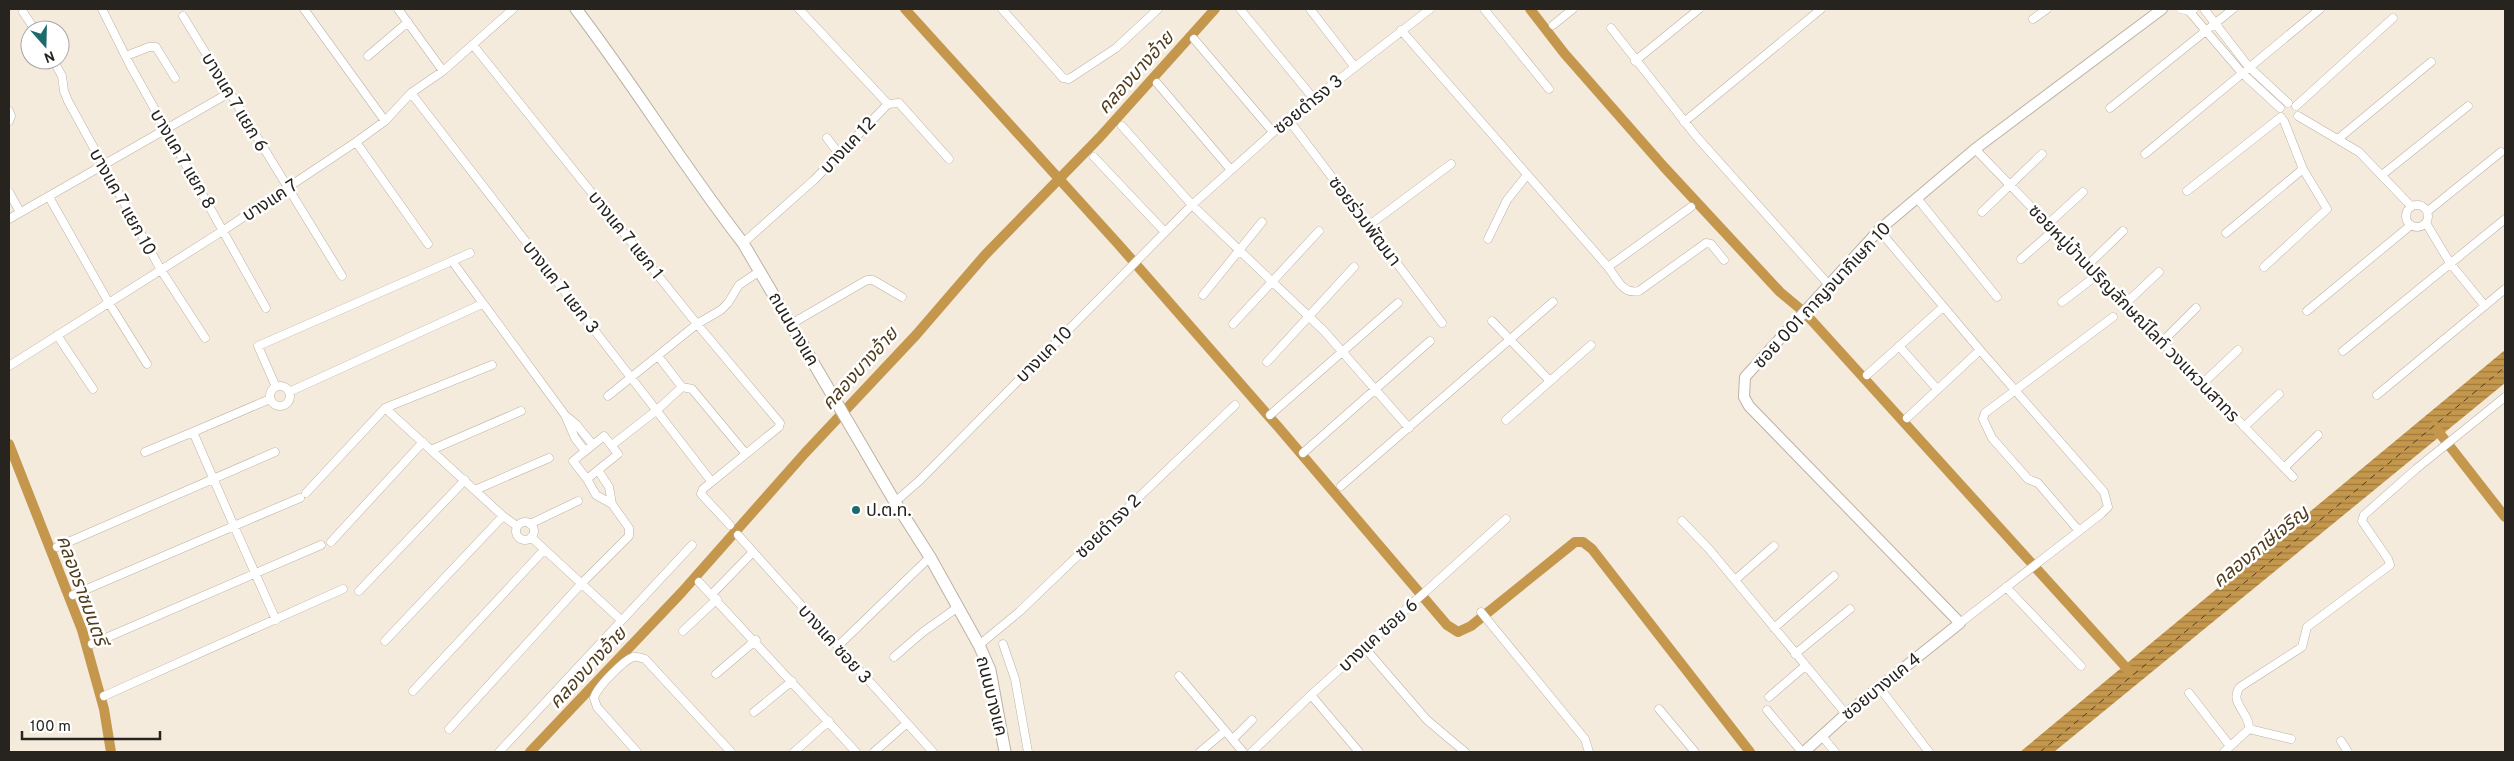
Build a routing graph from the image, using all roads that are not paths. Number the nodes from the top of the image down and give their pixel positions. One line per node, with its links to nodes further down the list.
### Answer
1 (102, 9): 37 (street, บางแค 7 แยก 8)
2 (304, 9): 62 (street)
3 (398, 9): 29 (street)
4 (513, 9): 36 (street, บางแค 7)
5 (576, 9): 111 (main road, ถนนบางแค)
6 (799, 9): 52 (street)
7 (1002, 9): 8 (street)
8 (1158, 9)
9 (1240, 9): 51 (street)
10 (1310, 9): 41 (street)
11 (1415, 9): 25 (street)
12 (1430, 9): 25 (street, ซอยดำรง 3)
13 (1484, 9): 48 (street)
14 (1573, 9): 31 (street)
15 (1699, 9): 39 (street)
16 (1821, 9): 63 (street)
17 (2047, 9): 27 (street)
18 (2162, 9): 70 (street, ซอย 001 กาญจนาภิเษก 10)
19 (2188, 9): 34 (street)
20 (2204, 9): 30 (street)
21 (2233, 9): 30 (street)
22 (2320, 9): 42 (street)
23 (23, 12): 28 (street)
24 (183, 16): 49 (street, บางแค 7 แยก 6)
25 (1420, 16): 33 (street, ซอยดำรง 3)
26 (2393, 18): 53 (street)
27 (2032, 19)
28 (28, 20)
29 (408, 22): 38 (street); 44 (street)
30 (2214, 24): 34 (street); 42 (street)
31 (1553, 25)
32 (1611, 28): 39 (street)
33 (1401, 30): 41 (street, ซอยดำรง 3); 81 (street)
34 (2206, 32): 45 (street); 55 (street)
35 (1194, 39): 66 (street)
36 (473, 45): 44 (street, บางแค 7); 148 (street, บางแค 7 แยก 1)
37 (126, 56): 46 (street); 65 (street, บางแค 7 แยก 8)
38 (368, 56)
39 (1635, 61): 63 (street)
40 (2431, 62): 68 (street)
41 (1354, 66): 51 (street, ซอยดำรง 3)
42 (2248, 66): 45 (street); 53 (street)
43 (59, 70): 77 (street, บางแค 7 แยก 10)
44 (443, 71): 50 (street, บางแค 7)
45 (2242, 73): 56 (street); 74 (street)
46 (175, 78)
47 (1157, 83): 80 (street)
48 (1549, 89)
49 (229, 93): 65 (street); 84 (street, บางแค 7 แยก 6)
50 (411, 93): 62 (street, บางแค 7); 169 (street, บางแค 7 แยก 3)
51 (1314, 99): 59 (street, ซอยดำรง 3)
52 (888, 104): 72 (street, บางแค 12); 76 (street, บางแค 12)
53 (2292, 105): 56 (street); 58 (street)
54 (2468, 106): 82 (street)
55 (2110, 108)
56 (2280, 108): 60 (street)
57 (9, 111): 61 (street)
58 (2298, 116): 60 (street); 68 (street)
59 (1288, 119): 66 (street, ซอยดำรง 3); 102 (street, ซอยร่วมพัฒนา)
60 (2282, 119): 79 (street); 85 (street)
61 (9, 121)
62 (385, 121): 69 (street, บางแค 7)
63 (1684, 122): 129 (street)
64 (1122, 126): 90 (street)
65 (166, 128): 77 (street); 103 (street, บางแค 7 แยก 8)
66 (1273, 132): 80 (street, ซอยดำรง 3)
67 (827, 138): 72 (street)
68 (2338, 139): 82 (street)
69 (356, 142): 84 (street, บางแค 7); 112 (street)
70 (1975, 149): 83 (street, ซอยหมู่บ้านปริญลักษณ์ไลท์ วงแหวนสาทร); 89 (street, ซอย 001 กาญจนาภิเษก 10)
71 (2501, 152): 95 (street)
72 (839, 154): 111 (street, บางแค 12)
73 (2042, 154): 83 (street)
74 (2145, 154)
75 (1094, 157): 106 (street)
76 (949, 159)
77 (103, 164): 88 (street); 123 (street, บางแค 7 แยก 10)
78 (1450, 164): 102 (street)
79 (2303, 169): 109 (street); 121 (street)
80 (1231, 170): 90 (street, ซอยดำรง 3)
81 (1528, 175): 110 (street); 122 (street)
82 (2382, 175): 91 (street)
83 (2011, 186): 94 (street); 100 (street, ซอยหมู่บ้านปริญลักษณ์ไลท์ วงแหวนสาทร)
84 (288, 188): 103 (street, บางแค 7); 127 (street, บางแค 7 แยก 6)
85 (2187, 191)
86 (9, 192): 93 (street)
87 (2083, 192): 100 (street)
88 (49, 197): 93 (street); 136 (street)
89 (1917, 198): 104 (street, ซอย 001 กาญจนาภิเษก 10); 133 (street)
90 (1192, 205): 106 (street, บางแค 10); 113 (street)
91 (2411, 206): 95 (street); 101 (street)
92 (1692, 208): 122 (street)
93 (20, 212): 96 (street)
94 (1982, 212)
95 (2428, 212): 99 (street)
96 (9, 219)
97 (2505, 219): 118 (street)
98 (1262, 222): 113 (street)
99 (2426, 223): 101 (street); 118 (street)
100 (2048, 224): 105 (street, ซอยหมู่บ้านปริญลักษณ์ไลท์ วงแหวนสาทร)
101 (2411, 225): 144 (street)
102 (1368, 226): 151 (street, ซอยร่วมพัฒนา)
103 (224, 230): 123 (street, บางแค 7); 142 (street, บางแค 7 แยก 8)
104 (1879, 230): 129 (street, ซอย 001 กาญจนาภิเษก 10); 141 (street)
105 (2054, 230): 115 (street); 119 (street, ซอยหมู่บ้านปริญลักษณ์ไลท์ วงแหวนสาทร)
106 (1164, 231): 216 (street, บางแค 10)
107 (1319, 231): 128 (street)
108 (2123, 231): 119 (street)
109 (2226, 233)
110 (1488, 239)
111 (743, 242): 124 (main road, ถนนบางแค)
112 (428, 244)
113 (1239, 250): 128 (street); 131 (street)
114 (470, 252): 117 (street)
115 (2021, 259)
116 (1724, 260): 122 (street)
117 (452, 261): 138 (street); 172 (street)
118 (2450, 263): 140 (street); 161 (street)
119 (2088, 265): 126 (street, ซอยหมู่บ้านปริญลักษณ์ไลท์ วงแหวนสาทร)
120 (1354, 267): 145 (street)
121 (2264, 267)
122 (1608, 268)
123 (161, 270): 136 (street, บางแค 7); 153 (street, บางแค 7 แยก 10)
124 (760, 271): 148 (street); 149 (main road, ถนนบางแค)
125 (2159, 272): 139 (street)
126 (2097, 275): 135 (street); 139 (street, ซอยหมู่บ้านปริญลักษณ์ไลท์ วงแหวนสาทร)
127 (342, 276)
128 (1273, 282): 145 (street); 150 (street)
129 (1829, 285): 251 (street, ซอย 001 กาญจนาภิเษก 10)
130 (2505, 290): 140 (street)
131 (1203, 295)
132 (902, 297): 149 (street)
133 (1997, 297)
134 (1552, 302): 154 (street)
135 (2062, 302)
136 (109, 303): 152 (street, บางแค 7); 165 (street)
137 (1398, 303): 162 (street)
138 (482, 304): 178 (street); 188 (street)
139 (2125, 304): 156 (street, ซอยหมู่บ้านปริญลักษณ์ไลท์ วงแหวนสาทร)
140 (2485, 306): 180 (street)
141 (1943, 307): 158 (street); 159 (street)
142 (266, 308)
143 (2196, 308): 156 (street)
144 (2307, 311)
145 (1308, 315): 162 (street); 164 (street)
146 (2113, 317): 177 (street)
147 (1492, 321): 154 (street)
148 (697, 324): 163 (street); 204 (street, บางแค 7 แยก 1)
149 (791, 324): 216 (main road, ถนนบางแค)
150 (1233, 324)
151 (1442, 324)
152 (57, 335): 167 (street, บางแค 7); 174 (street)
153 (205, 338)
154 (1510, 339): 170 (street); 193 (street)
155 (1430, 341): 175 (street)
156 (2162, 342): 171 (street, ซอยหมู่บ้านปริญลักษณ์ไลท์ วงแหวนสาทร)
157 (1591, 345): 170 (street)
158 (1899, 346): 168 (street); 176 (street)
159 (1980, 350): 176 (street); 177 (street)
160 (2238, 350): 171 (street)
161 (2343, 351)
162 (1342, 352): 175 (street); 189 (street)
163 (658, 356): 169 (street); 173 (street)
164 (1267, 362)
165 (147, 364)
166 (492, 365): 185 (street)
167 (9, 366)
168 (1867, 375)
169 (632, 378): 181 (street); 186 (street, บางแค 7 แยก 3)
170 (1550, 381): 191 (street)
171 (2202, 384): 192 (street, ซอยหมู่บ้านปริญลักษณ์ไลท์ วงแหวนสาทร)
172 (276, 387): 178 (street); 183 (street)
173 (682, 387): 186 (street); 204 (street)
174 (92, 389)
175 (1375, 389): 193 (street); 203 (street)
176 (1937, 389): 190 (street)
177 (2015, 389): 225 (street); 225 (street)
178 (290, 392): 183 (street)
179 (2279, 394): 192 (street)
180 (2377, 395)
181 (608, 396)
182 (2505, 397): 282 (street)
183 (270, 399): 194 (street)
184 (1235, 405): 258 (street, ซอยดำรง 2)
185 (385, 408): 196 (street); 223 (street)
186 (657, 410): 198 (street); 212 (street, บางแค 7 แยก 3)
187 (521, 411): 199 (street)
188 (565, 415): 197 (street); 200 (street)
189 (1270, 415)
190 (1907, 418)
191 (1506, 420)
192 (2244, 427): 206 (street, ซอยหมู่บ้านปริญลักษณ์ไลท์ วงแหวนสาทร)
193 (1409, 428): 213 (street)
194 (193, 432): 201 (street); 209 (street)
195 (2318, 435): 206 (street)
196 (423, 442): 199 (street); 228 (street)
197 (593, 445): 198 (street); 200 (street)
198 (612, 446): 207 (street)
199 (430, 450): 211 (street)
200 (585, 451): 210 (street)
201 (145, 452)
202 (275, 452): 209 (street)
203 (1304, 453)
204 (746, 454): 212 (street)
205 (549, 458): 214 (street)
206 (2284, 468): 208 (street, ซอยหมู่บ้านปริญลักษณ์ไลท์ วงแหวนสาทร)
207 (598, 470): 210 (street); 217 (street)
208 (2293, 477)
209 (214, 478): 223 (street); 232 (street)
210 (587, 479): 217 (street)
211 (464, 480): 214 (street); 243 (street)
212 (711, 481): 222 (street)
213 (1341, 486)
214 (475, 490): 218 (street)
215 (578, 501): 221 (street)
216 (895, 502): 235 (main road, ถนนบางแค)
217 (612, 504): 240 (street)
218 (503, 516): 224 (street); 255 (street)
219 (1506, 520): 260 (street, บางแค ซอย 6)
220 (1682, 521): 238 (street)
221 (530, 524): 224 (street); 227 (street)
222 (730, 525)
223 (234, 526): 236 (street); 244 (street)
224 (517, 526): 227 (street)
225 (2079, 531): 241 (street)
226 (738, 535): 234 (street, บางแค ซอย 3)
227 (531, 537): 233 (street)
228 (331, 542)
229 (322, 545): 236 (street)
230 (692, 545): 250 (street)
231 (1774, 546): 238 (street)
232 (57, 547)
233 (544, 550): 240 (street); 269 (street)
234 (753, 552): 245 (street); 259 (street, บางแค ซอย 3)
235 (930, 557): 246 (main road, ถนนบางแค); 259 (street)
236 (256, 575): 249 (street); 256 (street)
237 (1834, 576): 252 (street)
238 (1735, 580): 252 (street)
239 (699, 582): 245 (street)
240 (581, 584): 250 (street); 281 (street)
241 (2006, 587): 251 (street); 264 (street)
242 (343, 590): 249 (street)
243 (359, 591)
244 (73, 595)
245 (715, 597): 253 (street); 254 (street)
246 (958, 607): 258 (main road, ถนนบางแค); 262 (street)
247 (1850, 609): 261 (street)
248 (1481, 612): 303 (street)
249 (276, 620): 272 (street)
250 (621, 620): 289 (street)
251 (1960, 623): 268 (street, ซอยบางแค 4)
252 (1774, 628): 261 (street)
253 (683, 630)
254 (756, 640): 265 (street); 267 (street)
255 (385, 641)
256 (92, 644)
257 (1002, 644): 297 (street)
258 (979, 645): 296 (main road, ถนนบางแค)
259 (838, 646): 280 (street, บางแค ซอย 3)
260 (1364, 647): 271 (street, บางแค ซอย 6); 302 (street)
261 (1795, 654): 263 (street)
262 (894, 657)
263 (1805, 666): 273 (street); 277 (street)
264 (2081, 666)
265 (716, 674)
266 (1179, 676): 283 (street)
267 (792, 681): 276 (street); 279 (street)
268 (1880, 687): 277 (street, ซอยบางแค 4); 307 (street)
269 (413, 691)
270 (2189, 693): 288 (street)
271 (1311, 695): 300 (street, บางแค ซอย 6); 301 (street)
272 (104, 696)
273 (1769, 697)
274 (1659, 709): 304 (street)
275 (1767, 710): 305 (street)
276 (754, 712)
277 (1846, 714): 284 (street, ซอยบางแค 4)
278 (1252, 720): 285 (street)
279 (829, 721): 292 (street); 293 (street)
280 (906, 724): 294 (street); 295 (street, บางแค ซอย 3)
281 (449, 729)
282 (2249, 729): 286 (street); 288 (street)
283 (1226, 731): 285 (street); 298 (street)
284 (1822, 736): 305 (street, ซอยบางแค 4); 306 (street)
285 (1233, 739): 299 (street)
286 (2291, 739)
287 (2340, 741): 309 (street)
288 (2230, 746): 308 (street)
289 (499, 752)
290 (637, 752): 291 (street)
291 (731, 752)
292 (794, 752)
293 (856, 752)
294 (874, 752)
295 (933, 752)
296 (1005, 752)
297 (1028, 752)
298 (1200, 752)
299 (1243, 752)
300 (1252, 752)
301 (1359, 752)
302 (1465, 752)
303 (1589, 752)
304 (1695, 752)
305 (1803, 752)
306 (1836, 752)
307 (1929, 752)
308 (2224, 752)
309 (2348, 752)

